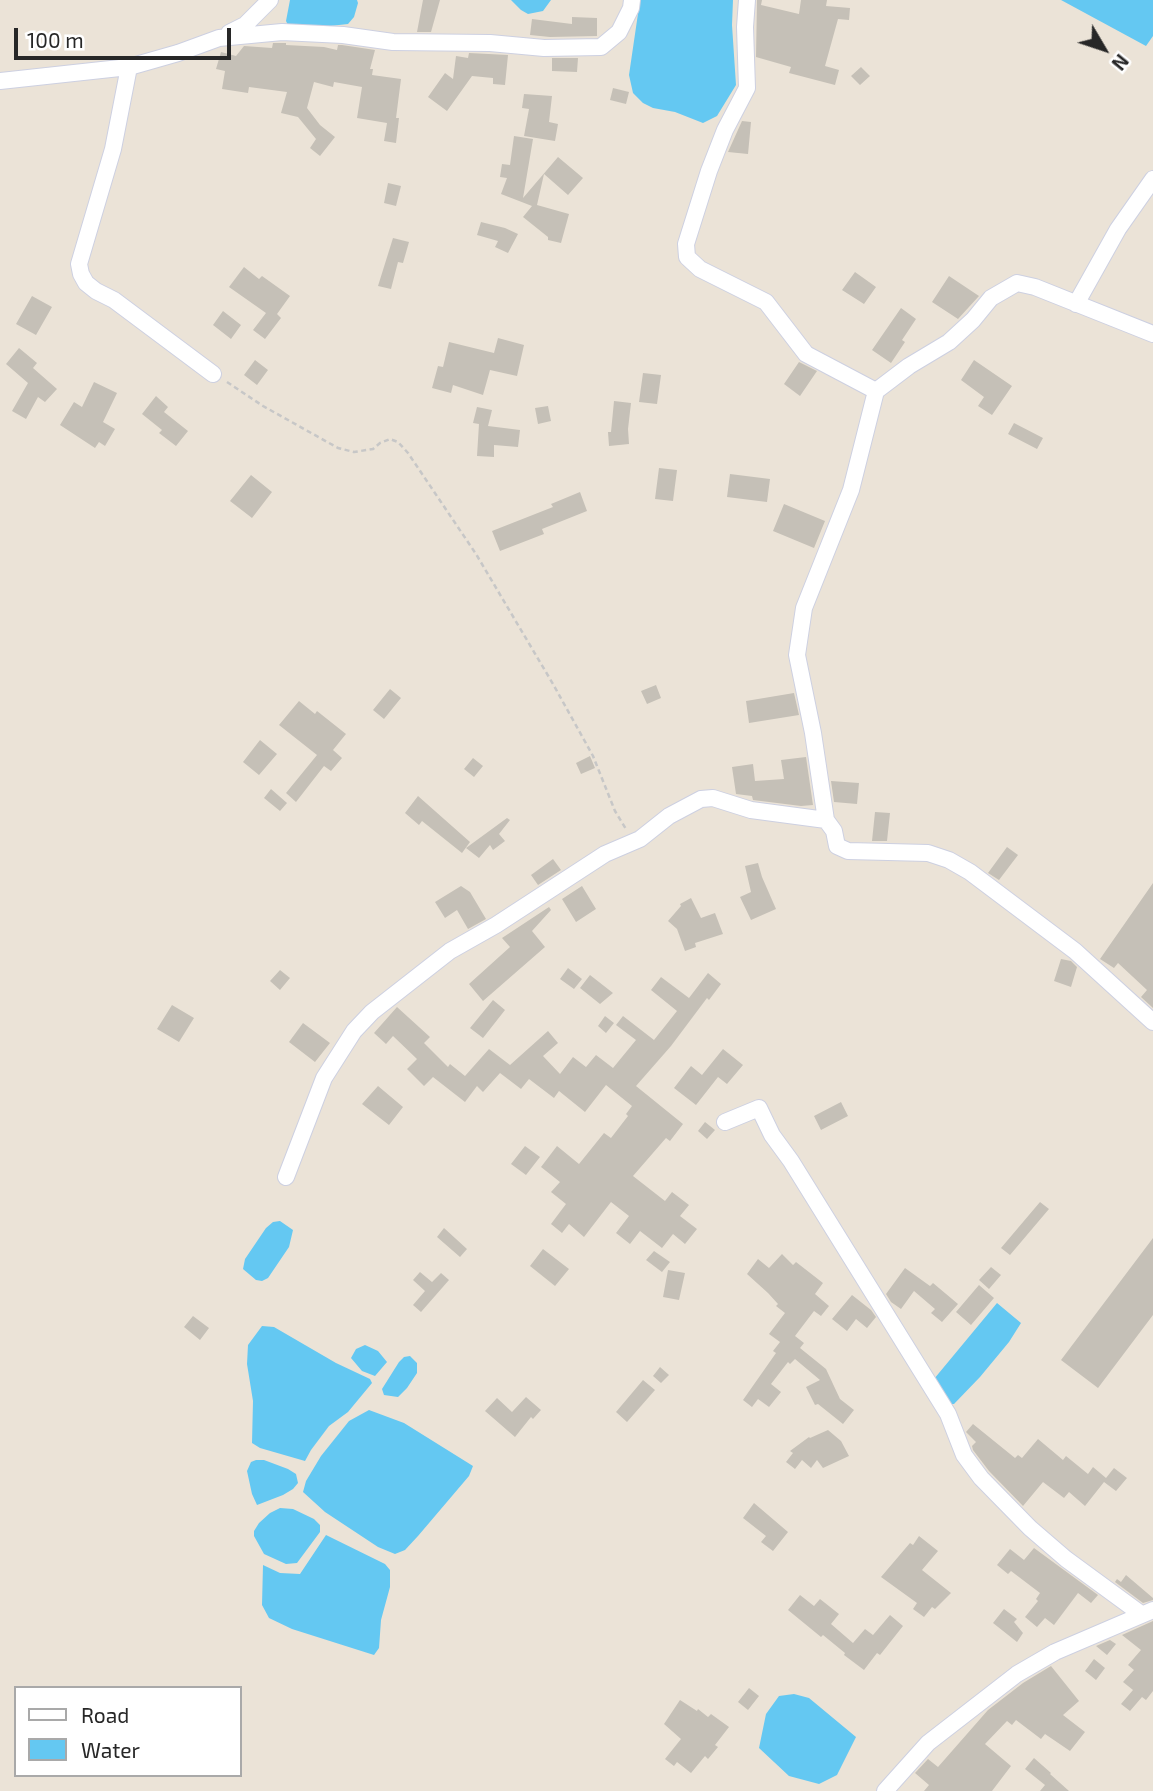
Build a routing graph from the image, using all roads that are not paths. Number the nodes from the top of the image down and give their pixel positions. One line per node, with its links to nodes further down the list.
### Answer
1 (270, 0): 4 (street)
2 (632, 0): 4 (street)
3 (747, 0): 11 (street)
4 (219, 38): 5 (street)
5 (129, 66): 6 (street); 10 (street)
6 (0, 81)
7 (1153, 179): 8 (street)
8 (1076, 304): 9 (street); 11 (street)
9 (1153, 334)
10 (213, 374)
11 (876, 391): 12 (street)
12 (826, 820): 13 (street); 15 (street)
13 (1153, 1022)
14 (725, 1122): 16 (street)
15 (286, 1177)
16 (1147, 1612): 17 (street)
17 (885, 1791)

